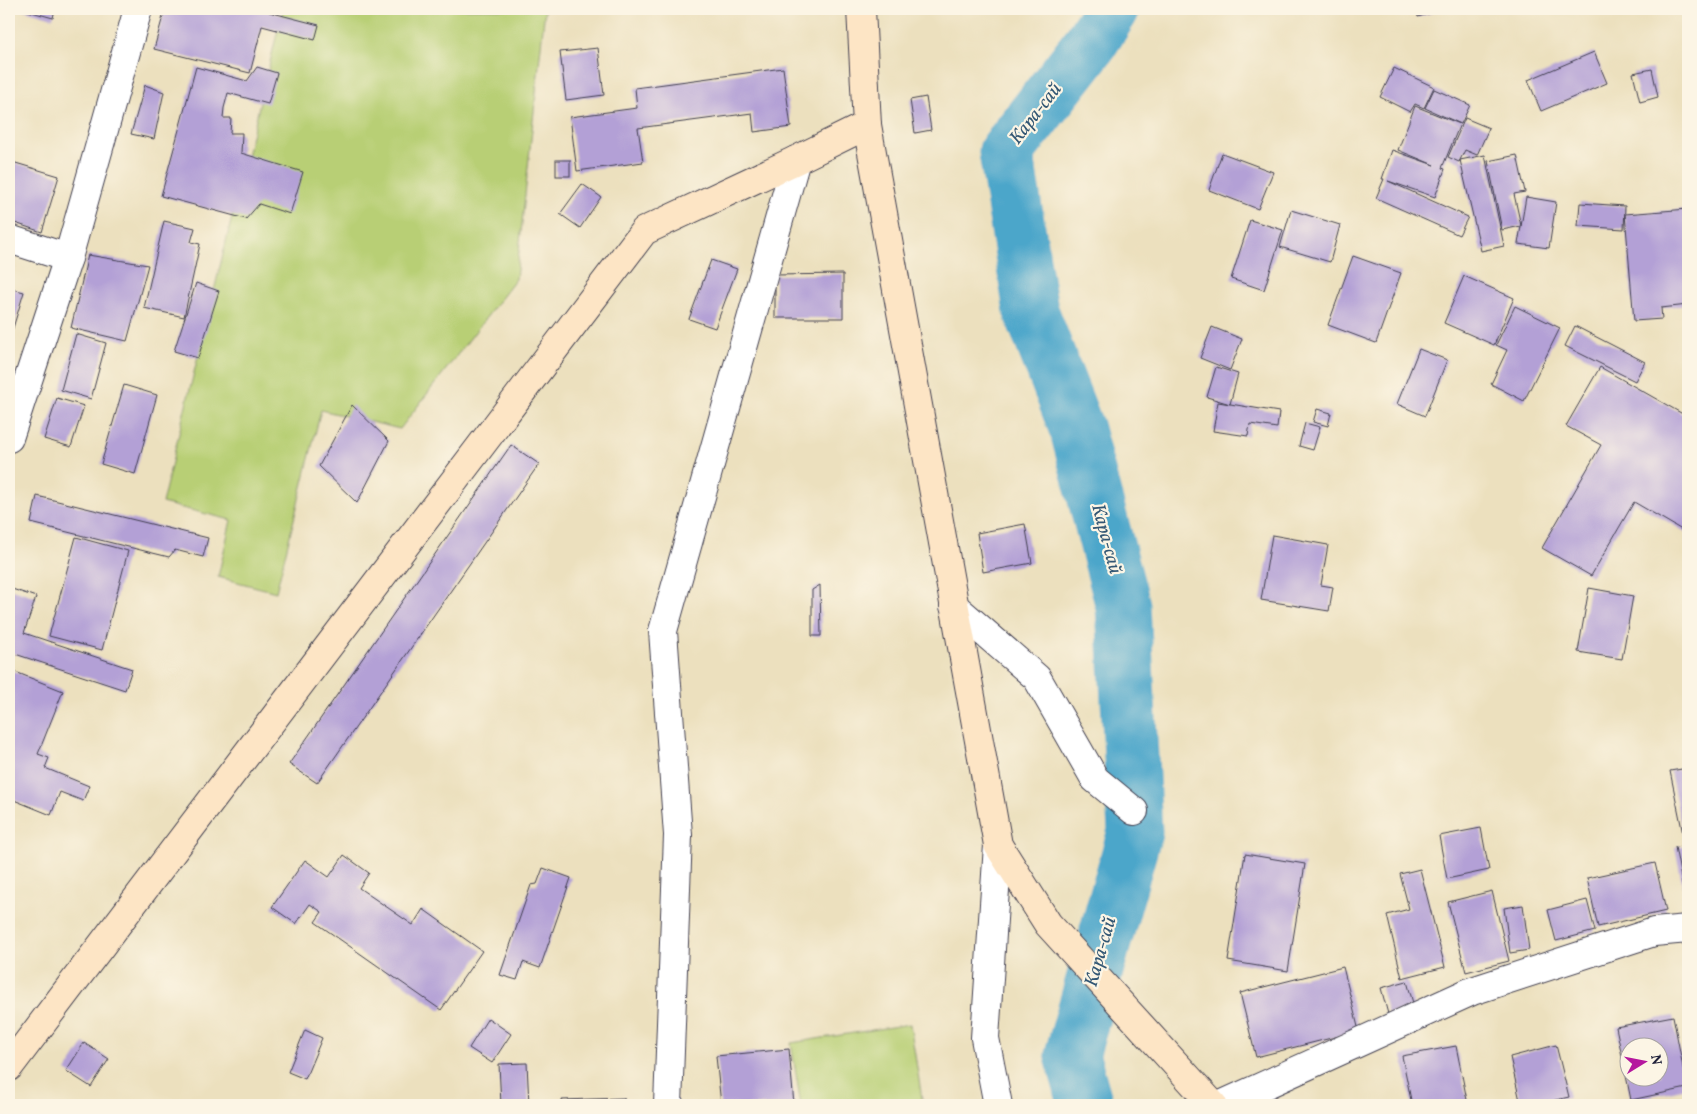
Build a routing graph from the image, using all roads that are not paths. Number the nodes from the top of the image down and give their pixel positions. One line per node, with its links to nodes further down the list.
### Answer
1 (138, 9): 6 (street)
2 (862, 9): 3 (main road)
3 (867, 124): 4 (main road); 8 (main road)
4 (796, 160): 12 (main road); 13 (street)
5 (9, 239): 6 (street)
6 (68, 258): 7 (street)
7 (9, 438)
8 (954, 606): 9 (street); 10 (main road)
9 (1134, 812)
10 (998, 845): 14 (street); 15 (main road)
11 (1688, 929): 16 (street)
12 (9, 1067)
13 (668, 1105)
14 (998, 1105)
15 (1214, 1105)
16 (1221, 1105)

